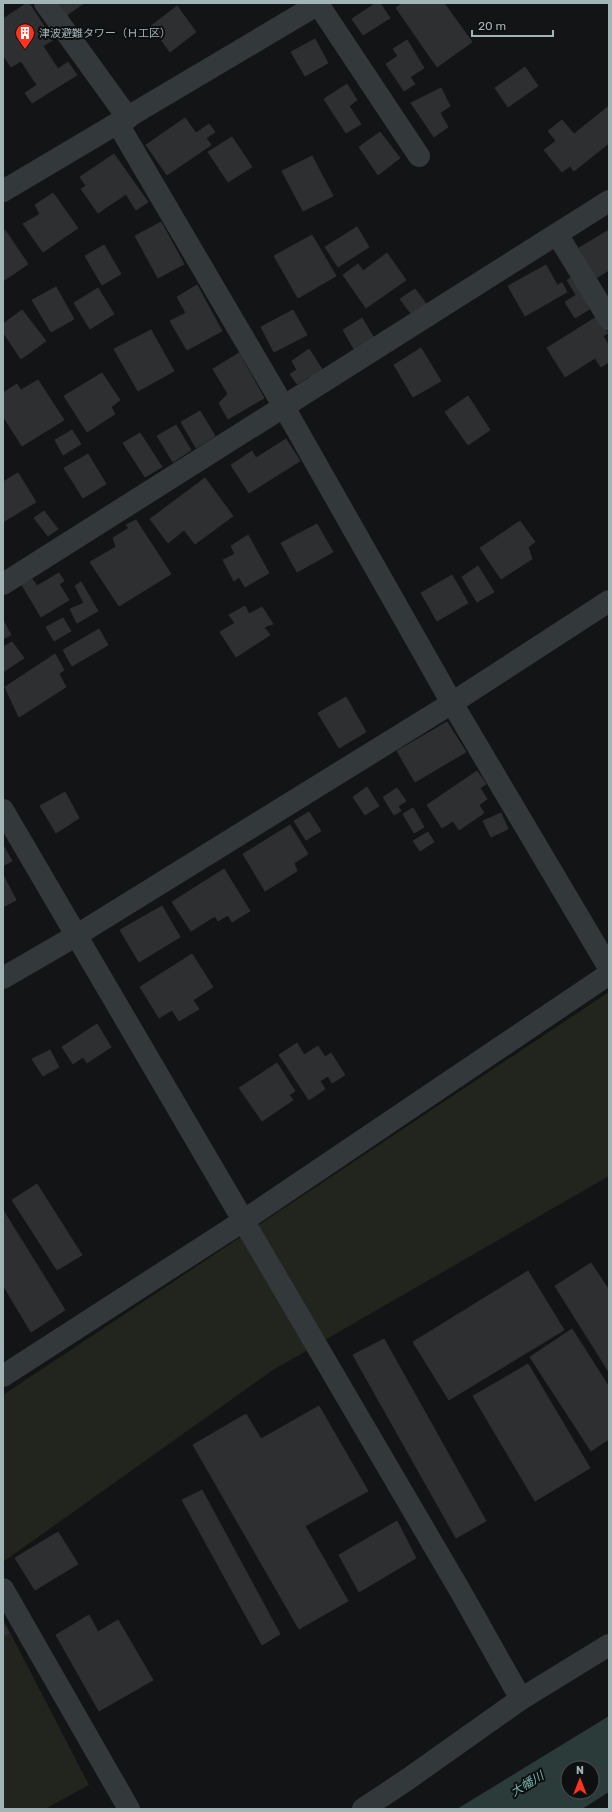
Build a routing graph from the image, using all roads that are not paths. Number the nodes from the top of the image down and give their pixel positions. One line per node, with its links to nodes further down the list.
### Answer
1 (45, 3): 3 (street)
2 (319, 3): 3 (street); 4 (street)
3 (123, 121): 5 (street); 9 (street)
4 (419, 156)
5 (3, 191)
6 (609, 202): 7 (street)
7 (557, 234): 8 (street); 9 (street)
8 (609, 318)
9 (284, 407): 10 (street); 12 (street)
10 (3, 584)
11 (609, 601): 12 (street)
12 (452, 703): 14 (street); 15 (street)
13 (3, 810): 14 (street)
14 (77, 935): 17 (street); 18 (street)
15 (609, 968)
16 (609, 974): 18 (street)
17 (3, 978)
18 (243, 1221): 19 (street); 22 (street)
19 (3, 1376)
20 (3, 1589): 23 (street)
21 (609, 1645): 22 (street)
22 (521, 1699): 24 (street)
23 (129, 1809)
24 (363, 1809)

